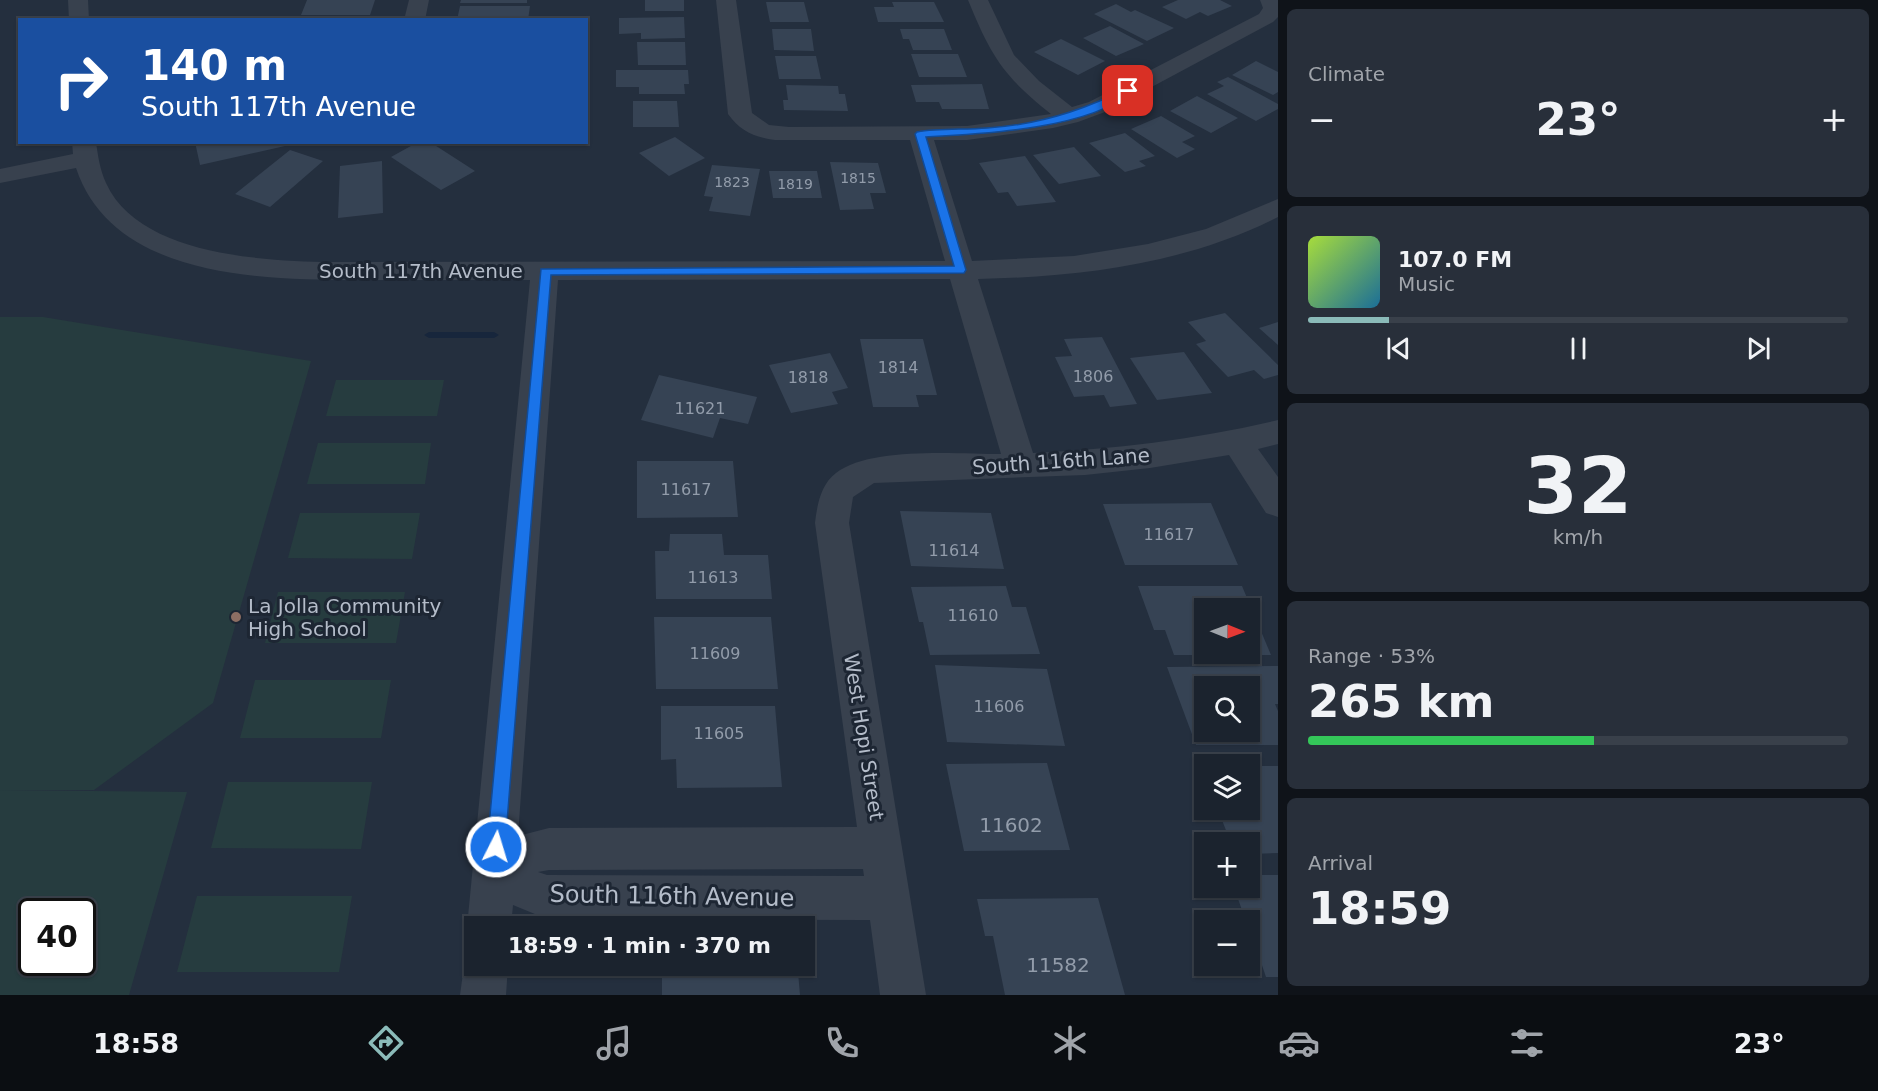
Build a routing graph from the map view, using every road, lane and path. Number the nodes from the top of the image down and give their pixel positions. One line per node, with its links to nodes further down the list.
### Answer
1 (78, 0): 6 (street)
2 (419, 0): 7 (street)
3 (726, 0): 9 (street)
4 (978, 0): 8 (street)
5 (1271, 1): 8 (street)
6 (79, 18)
7 (414, 18)
8 (1070, 117): 9 (street)
9 (920, 134): 13 (street)
10 (84, 151): 11 (street); 14 (street, South 117th Avenue)
11 (0, 176)
12 (1278, 207): 13 (street, South 117th Avenue)
13 (960, 270): 14 (street, South 117th Avenue); 17 (street)
14 (545, 271): 21 (street)
15 (1278, 432): 16 (street, South 116th Lane)
16 (1237, 442): 17 (street, South 116th Lane); 19 (street)
17 (1021, 466): 18 (street, South 116th Lane)
18 (845, 482): 20 (street, West Hopi Street)
19 (1278, 504)
20 (881, 848): 21 (street); 22 (street, West Hopi Street)
21 (494, 870): 22 (street, South 116th Avenue); 23 (street)
22 (888, 898): 26 (street, West Hopi Street)
23 (490, 916)
24 (485, 976): 25 (street)
25 (483, 995)
26 (903, 995)

